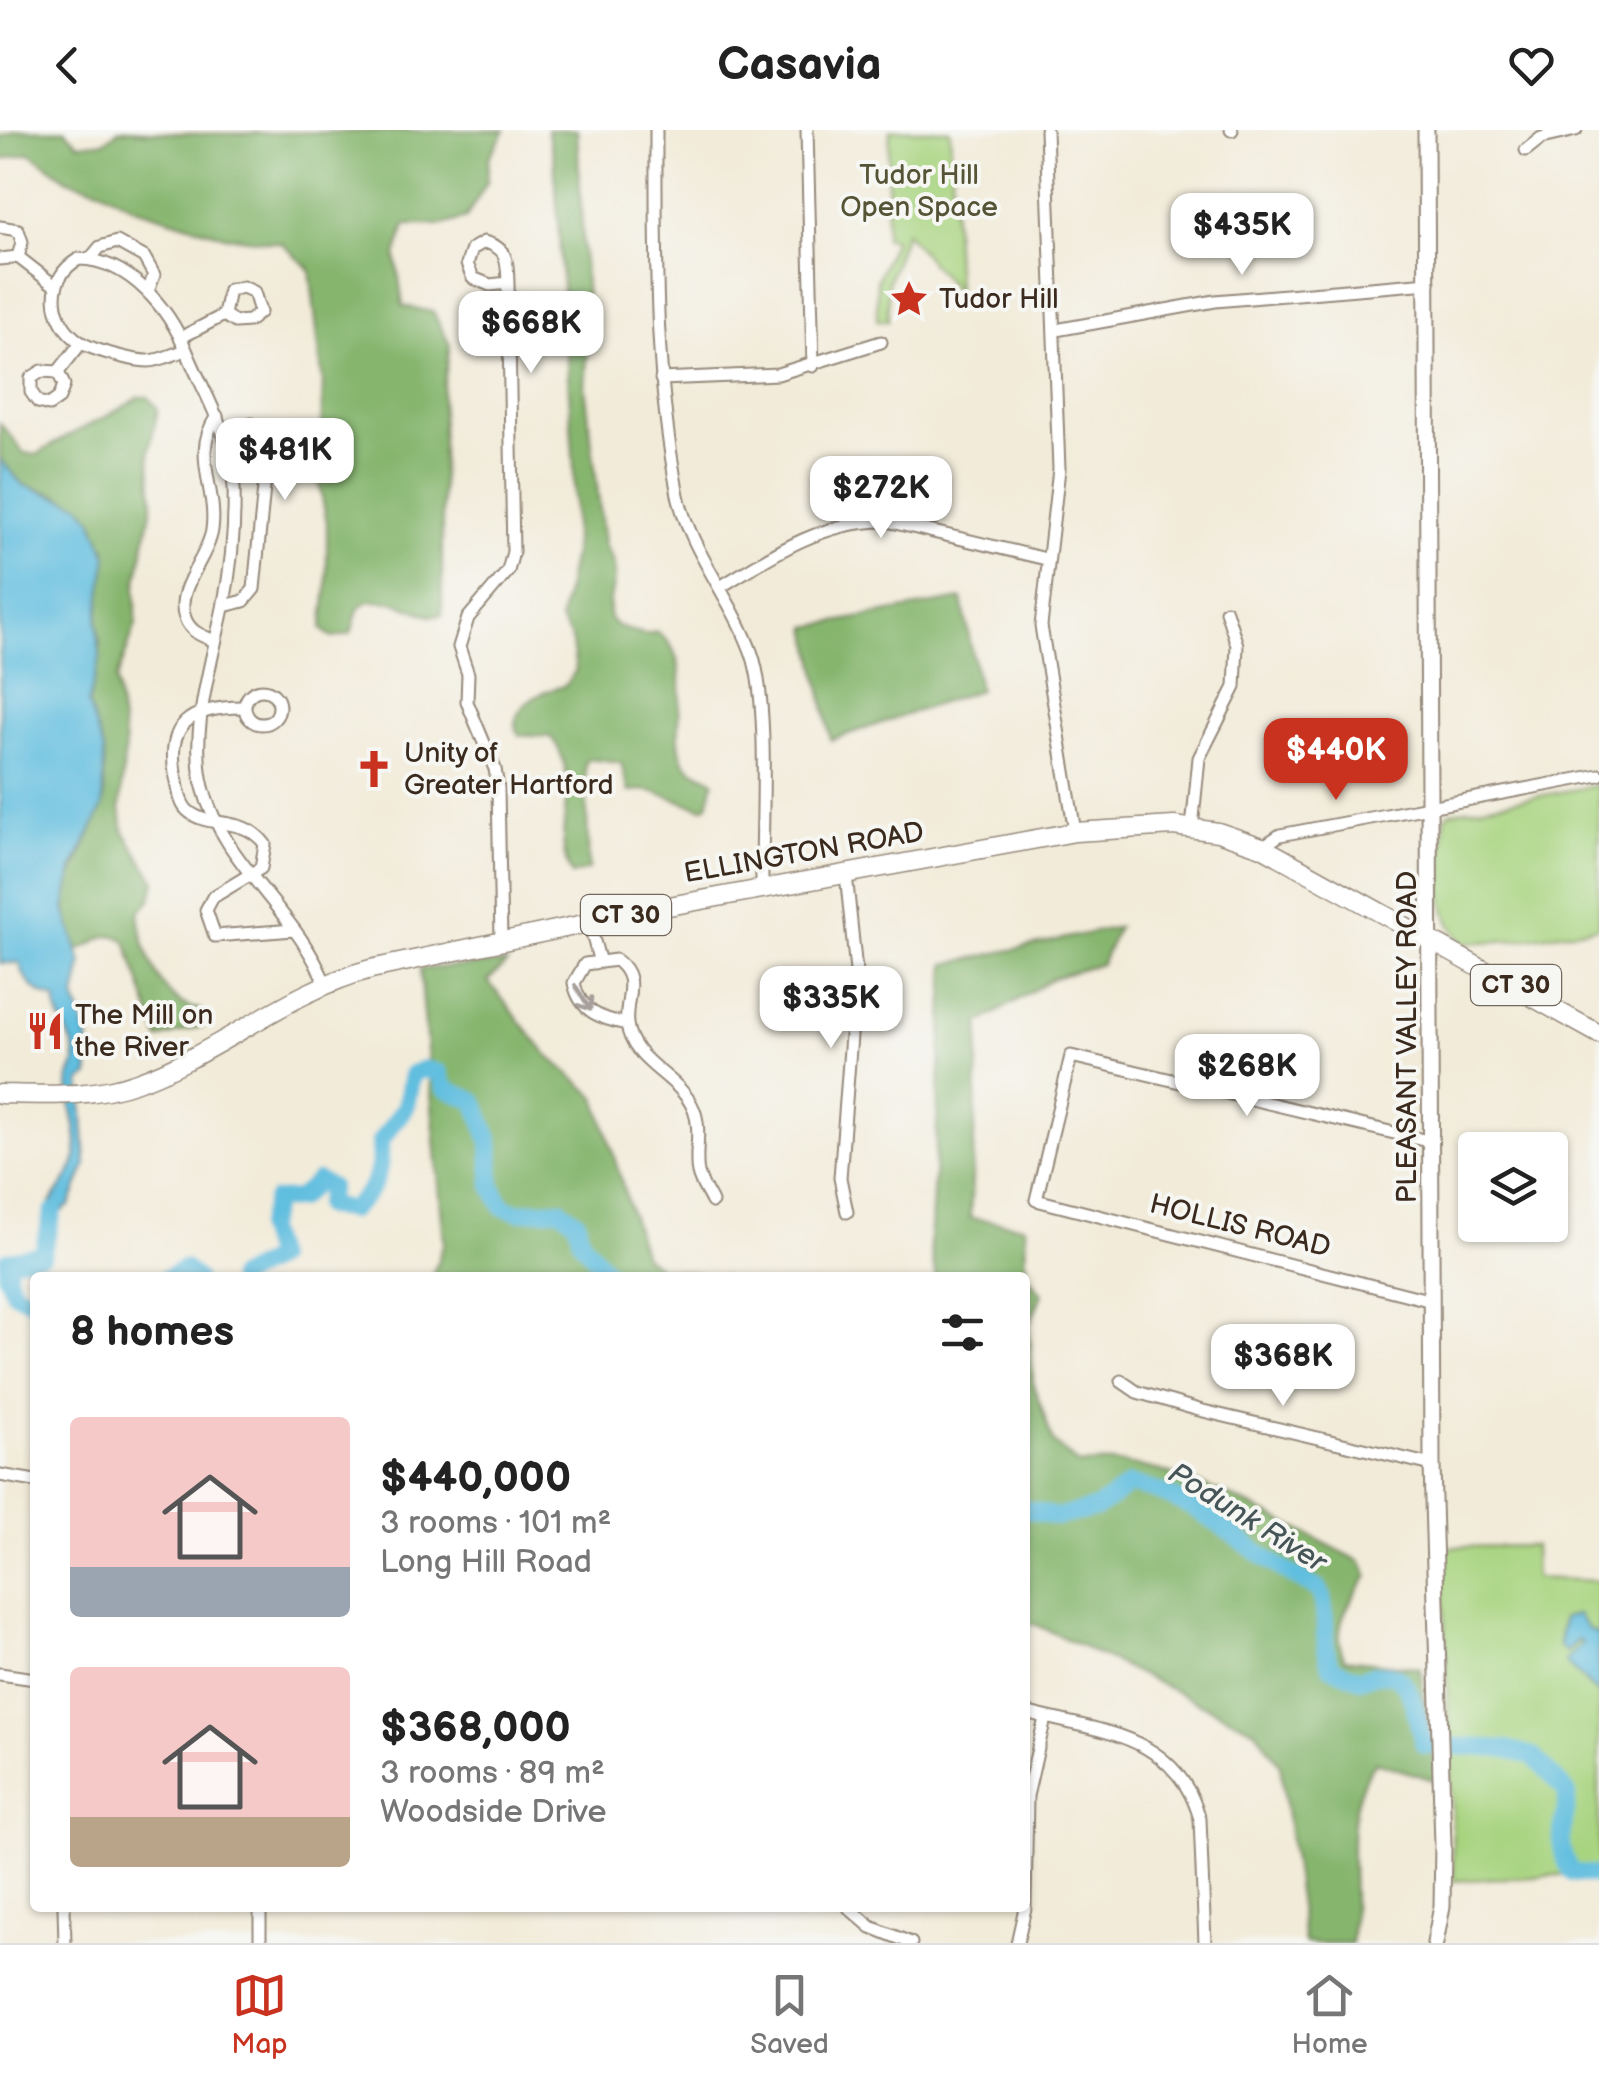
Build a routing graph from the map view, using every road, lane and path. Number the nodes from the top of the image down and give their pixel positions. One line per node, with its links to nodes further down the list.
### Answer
1 (656, 130): 22 (street)
2 (807, 130): 20 (street)
3 (1046, 130): 16 (street)
4 (1426, 130): 12 (main road, PLEASANT VALLEY ROAD)
5 (1576, 130): 6 (street)
6 (1526, 150)
7 (0, 228): 8 (street)
8 (18, 257): 9 (street); 13 (street)
9 (0, 259)
10 (90, 259): 13 (street); 14 (street); 14 (street)
11 (508, 283): 46 (street)
12 (1429, 283): 16 (street); 35 (main road, PLEASANT VALLEY ROAD)
13 (54, 284): 17 (street)
14 (148, 289): 19 (street)
15 (224, 316): 19 (street)
16 (1056, 330): 27 (street)
17 (80, 342): 19 (street); 21 (street)
18 (881, 342): 20 (street)
19 (184, 344): 23 (street)
20 (813, 366): 22 (street)
21 (58, 372)
22 (661, 379): 28 (street)
23 (217, 416): 24 (street); 25 (street)
24 (226, 432): 26 (street); 29 (street)
25 (212, 529): 26 (street); 31 (street)
26 (231, 530): 29 (street)
27 (1046, 559): 28 (street); 38 (street)
28 (722, 586): 42 (street)
29 (224, 606): 31 (street)
30 (1226, 611): 37 (street)
31 (215, 641): 33 (street)
32 (244, 707): 33 (street)
33 (201, 710): 36 (street); 36 (street)
34 (1599, 775): 35 (street)
35 (1432, 806): 39 (street); 45 (main road, PLEASANT VALLEY ROAD)
36 (217, 820): 41 (street); 41 (street)
37 (1192, 828): 38 (main road, ELLINGTON ROAD / CT 30); 39 (main road, ELLINGTON ROAD / CT 30)
38 (1075, 832): 40 (main road, ELLINGTON ROAD / CT 30)
39 (1262, 846): 45 (main road, ELLINGTON ROAD / CT 30)
40 (846, 874): 42 (main road, ELLINGTON ROAD / CT 30); 54 (street)
41 (252, 876): 44 (street); 44 (street)
42 (762, 890): 43 (main road, ELLINGTON ROAD / CT 30)
43 (589, 923): 46 (main road, ELLINGTON ROAD / CT 30); 47 (street)
44 (294, 930): 48 (street)
45 (1432, 937): 50 (main road, ELLINGTON ROAD / CT 30); 52 (main road, PLEASANT VALLEY ROAD)
46 (501, 941): 48 (main road, ELLINGTON ROAD / CT 30)
47 (599, 959): 49 (street); 49 (street, one-way to 49)
48 (326, 986): 51 (main road, ELLINGTON ROAD / CT 30)
49 (627, 1024): 53 (street)
50 (1599, 1034)
51 (0, 1094)
52 (1432, 1142): 55 (main road, PLEASANT VALLEY ROAD); 55 (street, HOLLIS ROAD)
53 (712, 1202)
54 (848, 1212)
55 (1432, 1301): 57 (main road, PLEASANT VALLEY ROAD)
56 (1120, 1381): 57 (street)
57 (1432, 1465): 74 (main road, PLEASANT VALLEY ROAD)
58 (0, 1475): 59 (street)
59 (30, 1480)
60 (0, 1674): 61 (street)
61 (30, 1678)
62 (1030, 1714): 63 (street)
63 (1045, 1718): 64 (street); 73 (street)
64 (1030, 1783)
65 (64, 1912): 69 (street)
66 (260, 1912): 70 (street)
67 (854, 1912): 71 (street)
68 (1024, 1912): 72 (street)
69 (65, 1943)
70 (260, 1943)
71 (911, 1943)
72 (1018, 1943)
73 (1204, 1943)
74 (1436, 1943)

